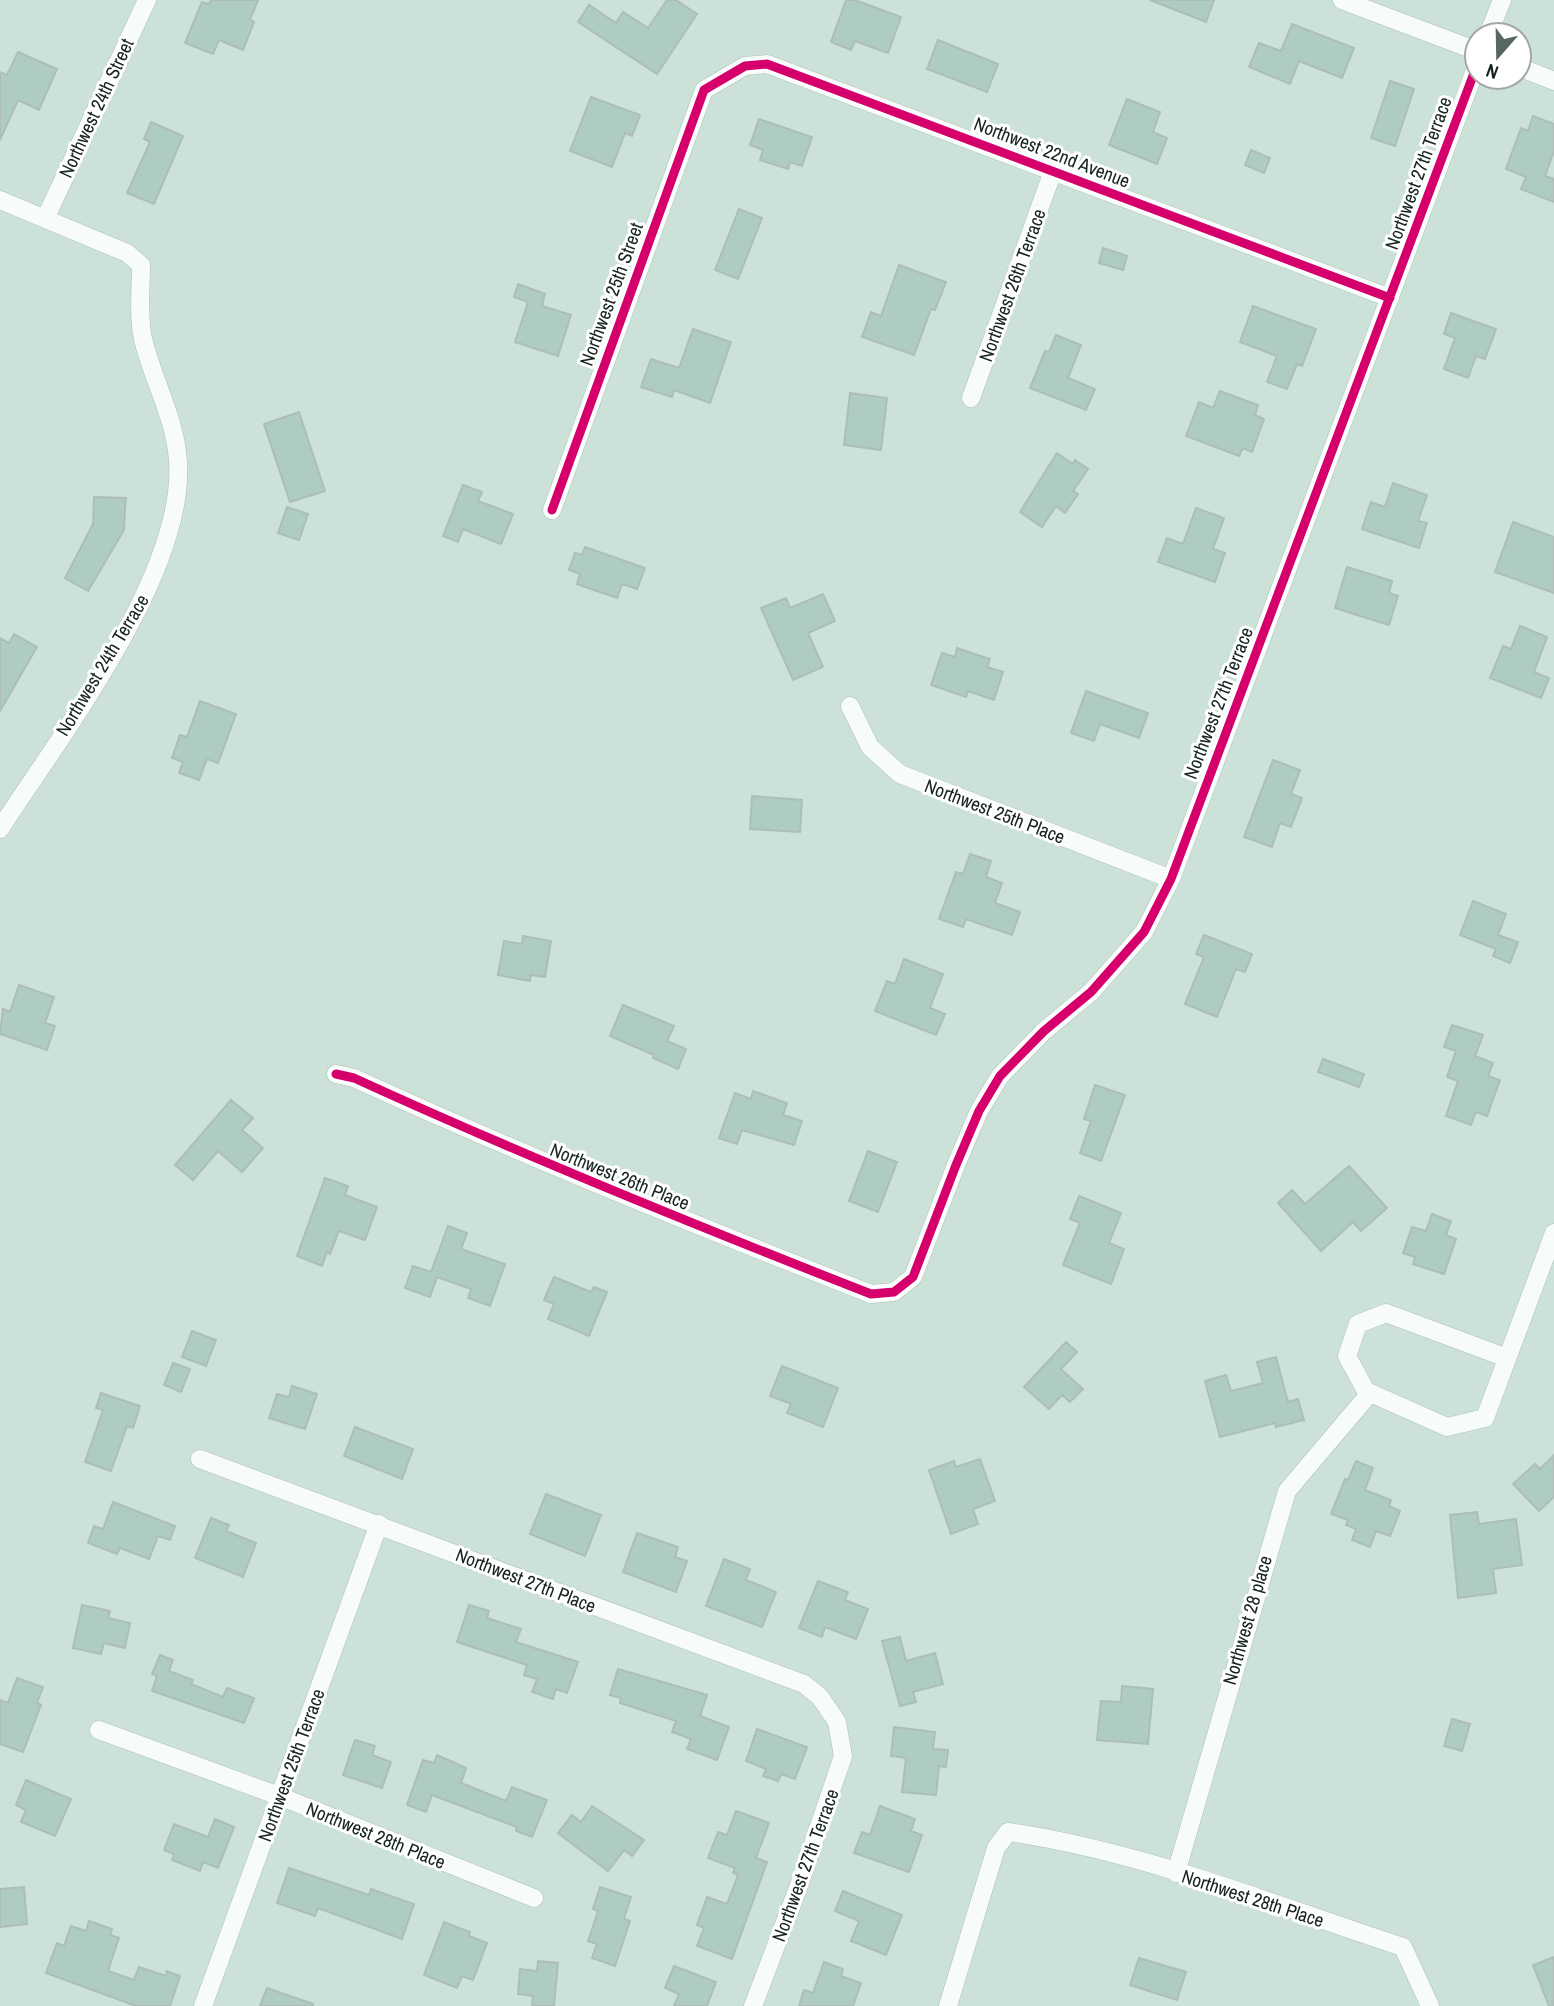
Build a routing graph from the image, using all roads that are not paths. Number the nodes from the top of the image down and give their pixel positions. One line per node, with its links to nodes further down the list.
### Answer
1 (147, 0): 12 (street, Northwest 24th Street)
2 (1342, 0): 5 (street)
3 (1502, 0): 4 (street)
4 (1494, 21)
5 (1463, 46)
6 (1533, 72): 7 (street)
7 (1554, 80)
8 (704, 90): 10 (street, Northwest 22nd Avenue); 15 (street, Northwest 25th Street)
9 (1467, 91): 13 (street, Northwest 27th Terrace)
10 (1053, 171): 13 (street, Northwest 22nd Avenue); 14 (street, Northwest 26th Terrace)
11 (0, 200): 12 (street)
12 (46, 217): 17 (street, Northwest 24th Terrace)
13 (1390, 298): 18 (street, Northwest 27th Terrace)
14 (971, 398)
15 (552, 510)
16 (850, 706): 18 (street, Northwest 25th Place)
17 (0, 829)
18 (1171, 878): 21 (street, Northwest 27th Terrace)
19 (336, 1074): 21 (street, Northwest 26th Place)
20 (1554, 1233): 22 (street)
21 (894, 1292)
22 (1507, 1358): 23 (street); 23 (street)
23 (1370, 1393): 29 (street, Northwest 28 place)
24 (200, 1459): 25 (street, Northwest 27th Place)
25 (379, 1524): 26 (street, Northwest 27th Place); 28 (street, Northwest 25th Terrace)
26 (836, 1722): 32 (street, Northwest 27th Terrace)
27 (99, 1730): 28 (street, Northwest 28th Place)
28 (279, 1796): 30 (street, Northwest 28th Place); 31 (street, Northwest 25th Terrace)
29 (1175, 1873): 33 (street, Northwest 28th Place); 34 (street, Northwest 28th Place)
30 (534, 1898)
31 (203, 2006)
32 (753, 2006)
33 (948, 2006)
34 (1430, 2006)

